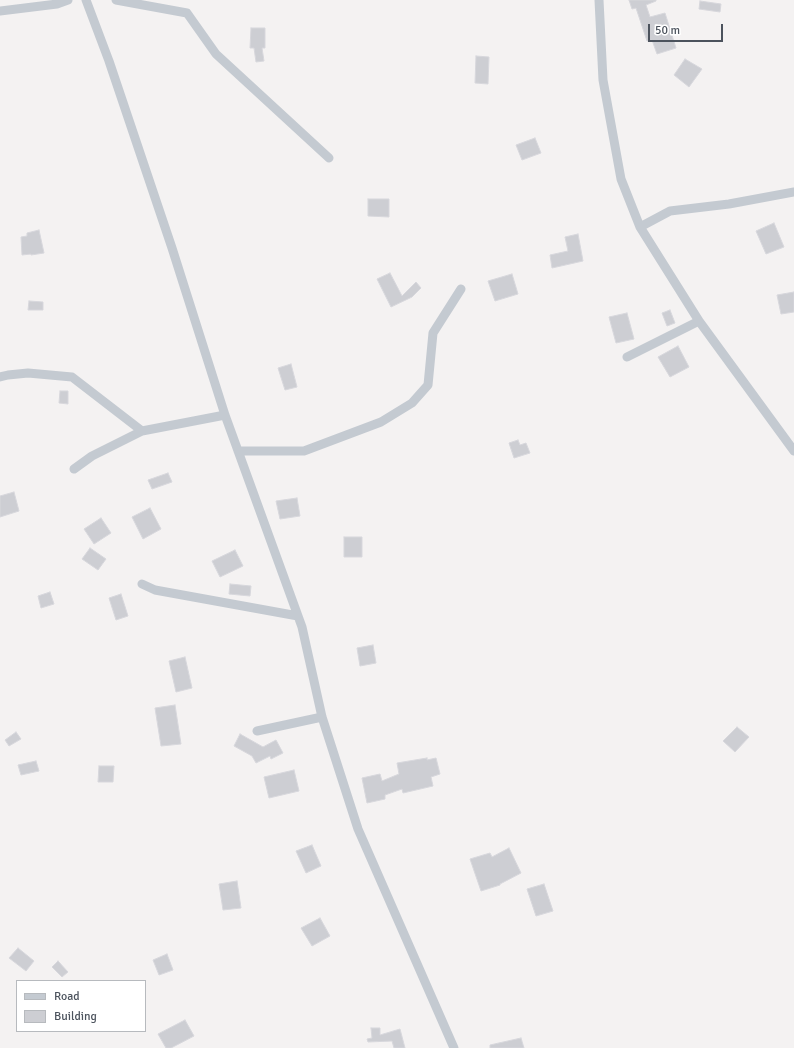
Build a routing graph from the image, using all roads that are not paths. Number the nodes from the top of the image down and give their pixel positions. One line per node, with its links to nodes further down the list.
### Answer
1 (68, 0): 5 (street)
2 (86, 0): 13 (street)
3 (116, 0): 6 (street)
4 (599, 0): 8 (street)
5 (0, 11)
6 (329, 158)
7 (794, 192): 8 (street)
8 (640, 227): 10 (street)
9 (461, 290): 15 (street)
10 (699, 321): 11 (street); 16 (street)
11 (627, 357)
12 (0, 377): 14 (street)
13 (225, 415): 14 (street); 15 (street)
14 (142, 431): 17 (street)
15 (238, 451): 19 (street)
16 (794, 451)
17 (74, 469)
18 (142, 584): 19 (street)
19 (298, 616): 20 (street)
20 (322, 717): 21 (street); 22 (street)
21 (257, 731)
22 (454, 1048)

